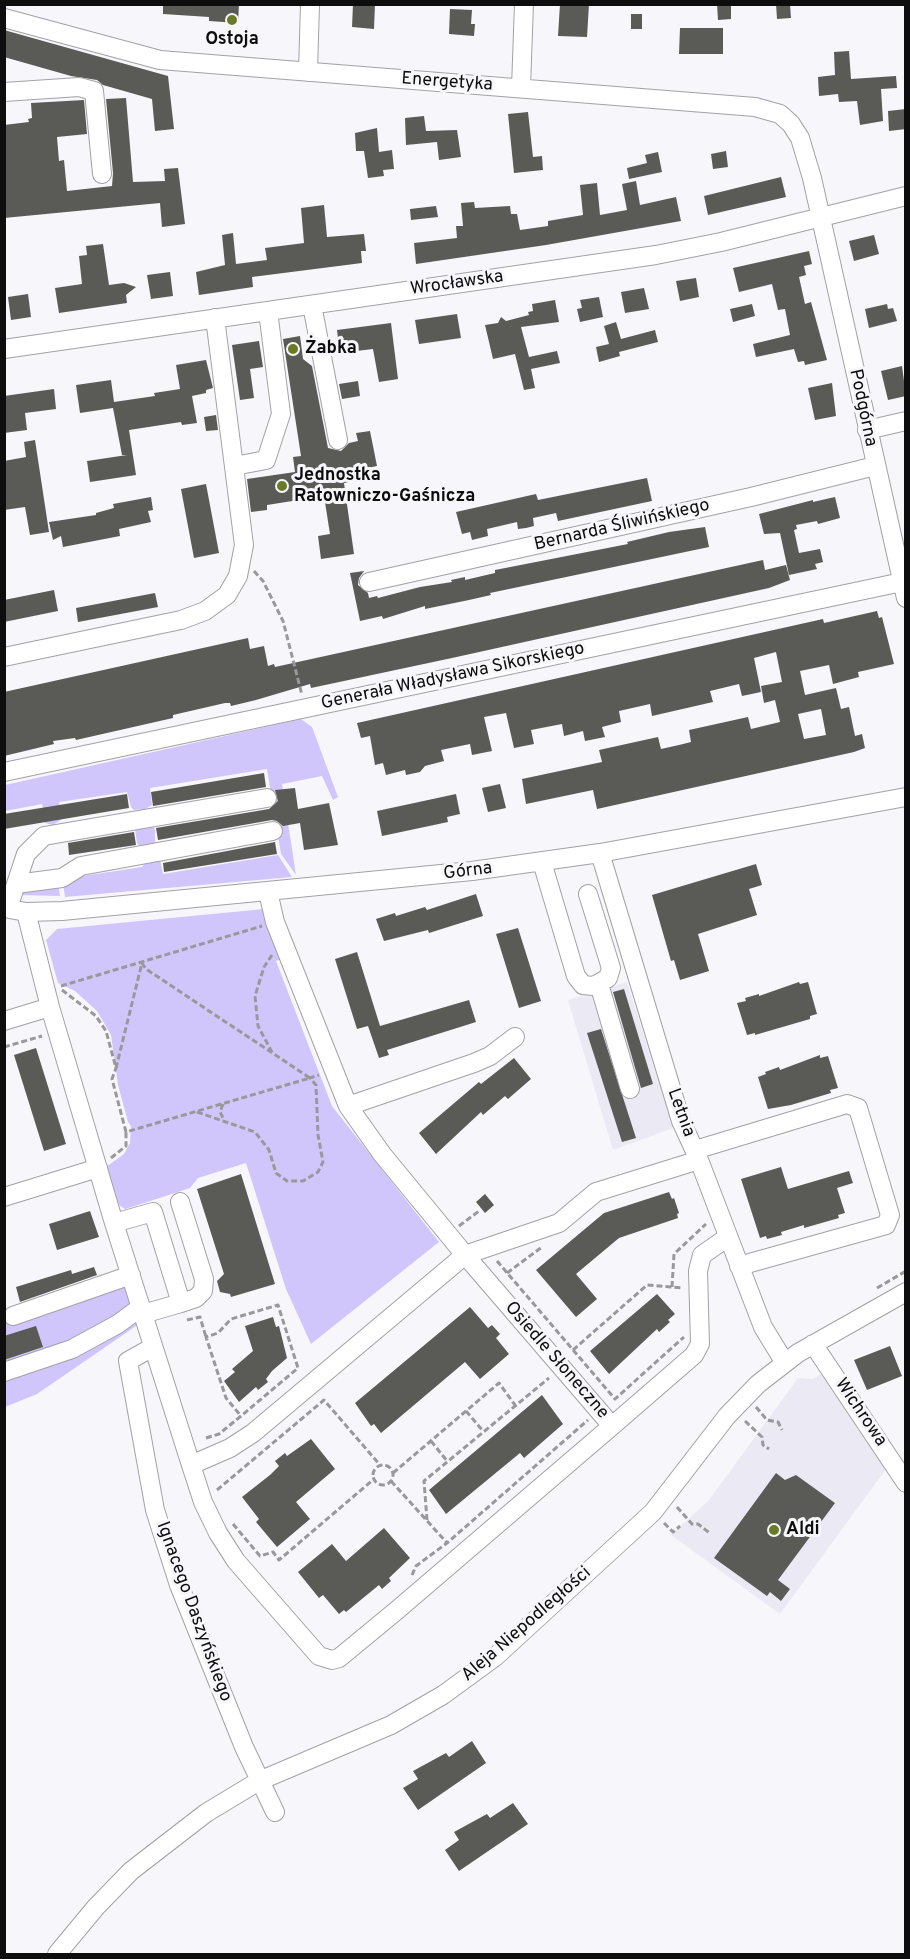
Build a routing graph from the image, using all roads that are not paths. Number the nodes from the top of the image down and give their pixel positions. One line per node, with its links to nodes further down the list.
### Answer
1 (310, 4): 4 (street)
2 (524, 4): 5 (street)
3 (4, 18): 4 (street, Energetyka)
4 (308, 72): 5 (street, Energetyka)
5 (521, 88): 9 (street, Energetyka)
6 (4, 92): 7 (street)
7 (102, 174)
8 (906, 196): 9 (street, Wrocławska)
9 (819, 217): 10 (street, Wrocławska); 15 (street, Podgórna)
10 (312, 304): 11 (street, Wrocławska); 16 (street)
11 (268, 311): 12 (street, Wrocławska); 17 (street)
12 (215, 318): 13 (street, Wrocławska); 17 (street)
13 (4, 349)
14 (906, 421): 15 (street)
15 (867, 430): 18 (street, Podgórna)
16 (338, 440)
17 (234, 466): 21 (street)
18 (874, 466): 19 (street, Bernarda Śliwińskiego); 20 (street, Podgórna)
19 (369, 582)
20 (904, 590): 22 (street, Generała Władysława Sikorskiego)
21 (4, 657)
22 (4, 772)
23 (906, 796): 26 (street, Górna)
24 (267, 798): 28 (street)
25 (273, 831): 28 (street)
26 (600, 853): 27 (street, Górna); 38 (street, Letnia)
27 (542, 862): 29 (street, Górna); 32 (street)
28 (16, 884): 31 (street)
29 (268, 892): 31 (street, Górna); 37 (street, Osiedle Słoneczne)
30 (588, 894): 32 (street)
31 (13, 909): 33 (street)
32 (599, 984): 36 (street)
33 (50, 1007): 34 (street); 39 (street)
34 (4, 1021)
35 (515, 1037): 37 (street)
36 (630, 1089)
37 (348, 1106): 44 (street, Osiedle Słoneczne)
38 (697, 1155): 43 (street, Letnia); 44 (street); 45 (street)
39 (98, 1168): 40 (street); 42 (street)
40 (4, 1197)
41 (180, 1202): 48 (street)
42 (114, 1223): 46 (street); 48 (street)
43 (728, 1237): 45 (street, Letnia); 55 (street, Osiedle Słoneczne)
44 (471, 1252): 55 (street, Osiedle Słoneczne); 56 (street)
45 (739, 1266): 53 (street, Letnia)
46 (131, 1275): 49 (street); 50 (street)
47 (906, 1292): 51 (street, Aleja Niepodległości)
48 (181, 1303): 49 (street)
49 (142, 1311): 52 (street); 54 (street)
50 (13, 1316)
51 (813, 1344): 53 (street, Aleja Niepodległości); 57 (street, Wichrowa)
52 (153, 1347): 56 (street); 58 (street, Ignacego Daszyńskiego)
53 (785, 1363): 58 (street, Aleja Niepodległości)
54 (4, 1372)
55 (612, 1426): 56 (street)
56 (191, 1465)
57 (906, 1483)
58 (259, 1781): 59 (street); 60 (street, Aleja Niepodległości)
59 (275, 1812)
60 (57, 1954)

